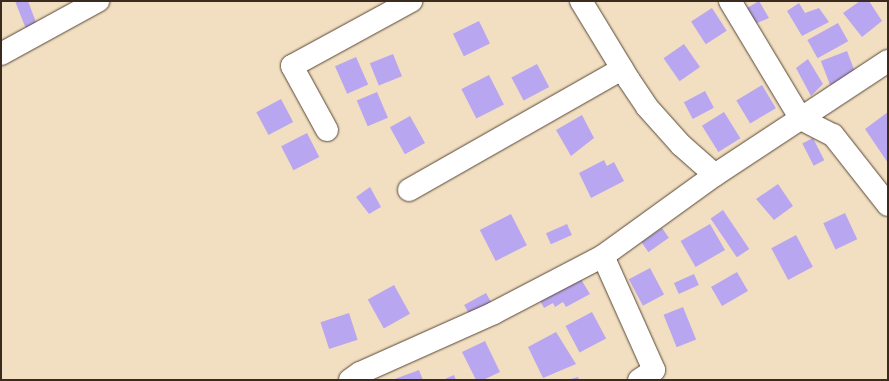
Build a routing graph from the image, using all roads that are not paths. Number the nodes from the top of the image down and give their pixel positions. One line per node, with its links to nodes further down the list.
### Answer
1 (98, 1): 5 (street)
2 (411, 1): 9 (street)
3 (581, 1): 7 (street)
4 (730, 1): 8 (street)
5 (1, 54)
6 (888, 61): 8 (street)
7 (622, 69): 10 (street); 11 (street)
8 (801, 119): 10 (street); 12 (street)
9 (327, 130)
10 (715, 175): 13 (street)
11 (409, 190)
12 (888, 205)
13 (603, 256): 14 (street); 15 (street)
14 (350, 380)
15 (639, 380)

